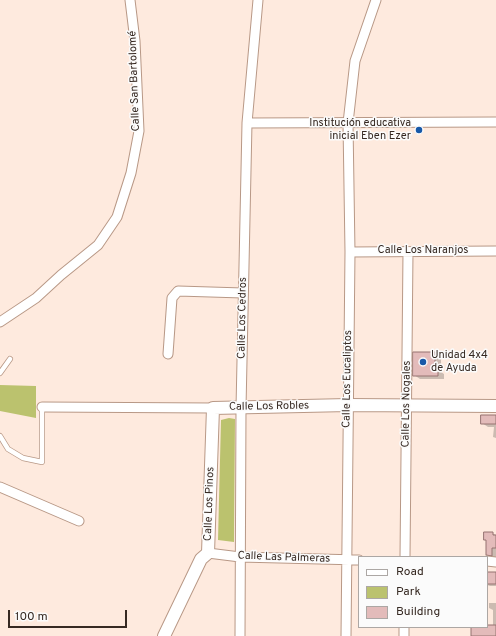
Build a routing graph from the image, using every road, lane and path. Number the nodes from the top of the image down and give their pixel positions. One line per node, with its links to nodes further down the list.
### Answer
1 (130, 0): 11 (street, Calle San Bartolomé)
2 (258, 0): 5 (street, Calle Los Cedros)
3 (376, 0): 6 (street, Calle Los Eucaliptos)
4 (496, 122): 6 (street)
5 (247, 123): 6 (street); 10 (street, Calle Los Cedros)
6 (348, 123): 8 (street, Calle Los Eucaliptos)
7 (496, 251): 9 (street, Calle Los Naranjos)
8 (350, 252): 9 (street, Calle Los Naranjos); 15 (street, Calle Los Eucaliptos)
9 (408, 252): 16 (street, Calle Los Nogales)
10 (243, 293): 12 (street); 20 (street, Calle Los Cedros)
11 (0, 322)
12 (168, 354)
13 (10, 359): 14 (lane)
14 (0, 373)
15 (348, 405): 16 (street, Calle Los Robles); 20 (street, Calle Los Robles); 28 (street, Calle Los Eucaliptos)
16 (407, 406): 17 (street, Calle Los Robles); 25 (street, Calle Los Nogales)
17 (496, 406)
18 (42, 407): 19 (street, Calle Los Robles); 21 (lane)
19 (213, 408): 20 (street, Calle Los Robles); 24 (street, Calle Los Pinos)
20 (241, 408): 26 (street, Calle Los Cedros)
21 (0, 436)
22 (0, 487): 23 (street)
23 (79, 521)
24 (208, 553): 26 (street, Calle Las Palmeras); 29 (street, Calle Los Pinos)
25 (405, 556)
26 (240, 557): 28 (street, Calle Las Palmeras); 30 (street, Calle Los Cedros)
27 (358, 560): 28 (street, Calle Las Palmeras)
28 (347, 561): 31 (street, Calle Los Eucaliptos)
29 (164, 636)
30 (240, 636)
31 (346, 636)

